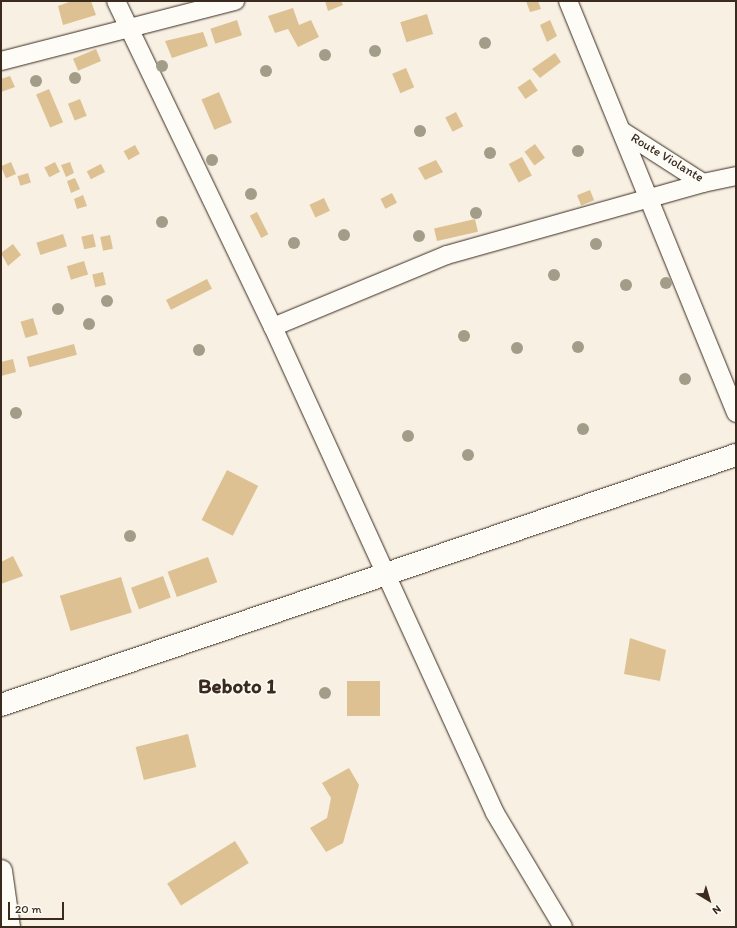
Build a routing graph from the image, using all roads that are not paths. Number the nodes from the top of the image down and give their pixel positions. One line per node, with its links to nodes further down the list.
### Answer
1 (116, 1): 4 (street)
2 (235, 1): 4 (street)
3 (568, 1): 6 (street)
4 (130, 28): 5 (street); 10 (street)
5 (1, 61)
6 (622, 131): 8 (street, Route Violante); 9 (street)
7 (736, 176): 8 (street, Route Violante)
8 (704, 183): 9 (street)
9 (648, 198): 10 (street); 11 (street)
10 (273, 327): 13 (street)
11 (736, 413)
12 (736, 455): 13 (street)
13 (387, 572): 14 (street); 17 (street)
14 (1, 705)
15 (1, 871): 16 (street)
16 (9, 927)
17 (563, 927)

